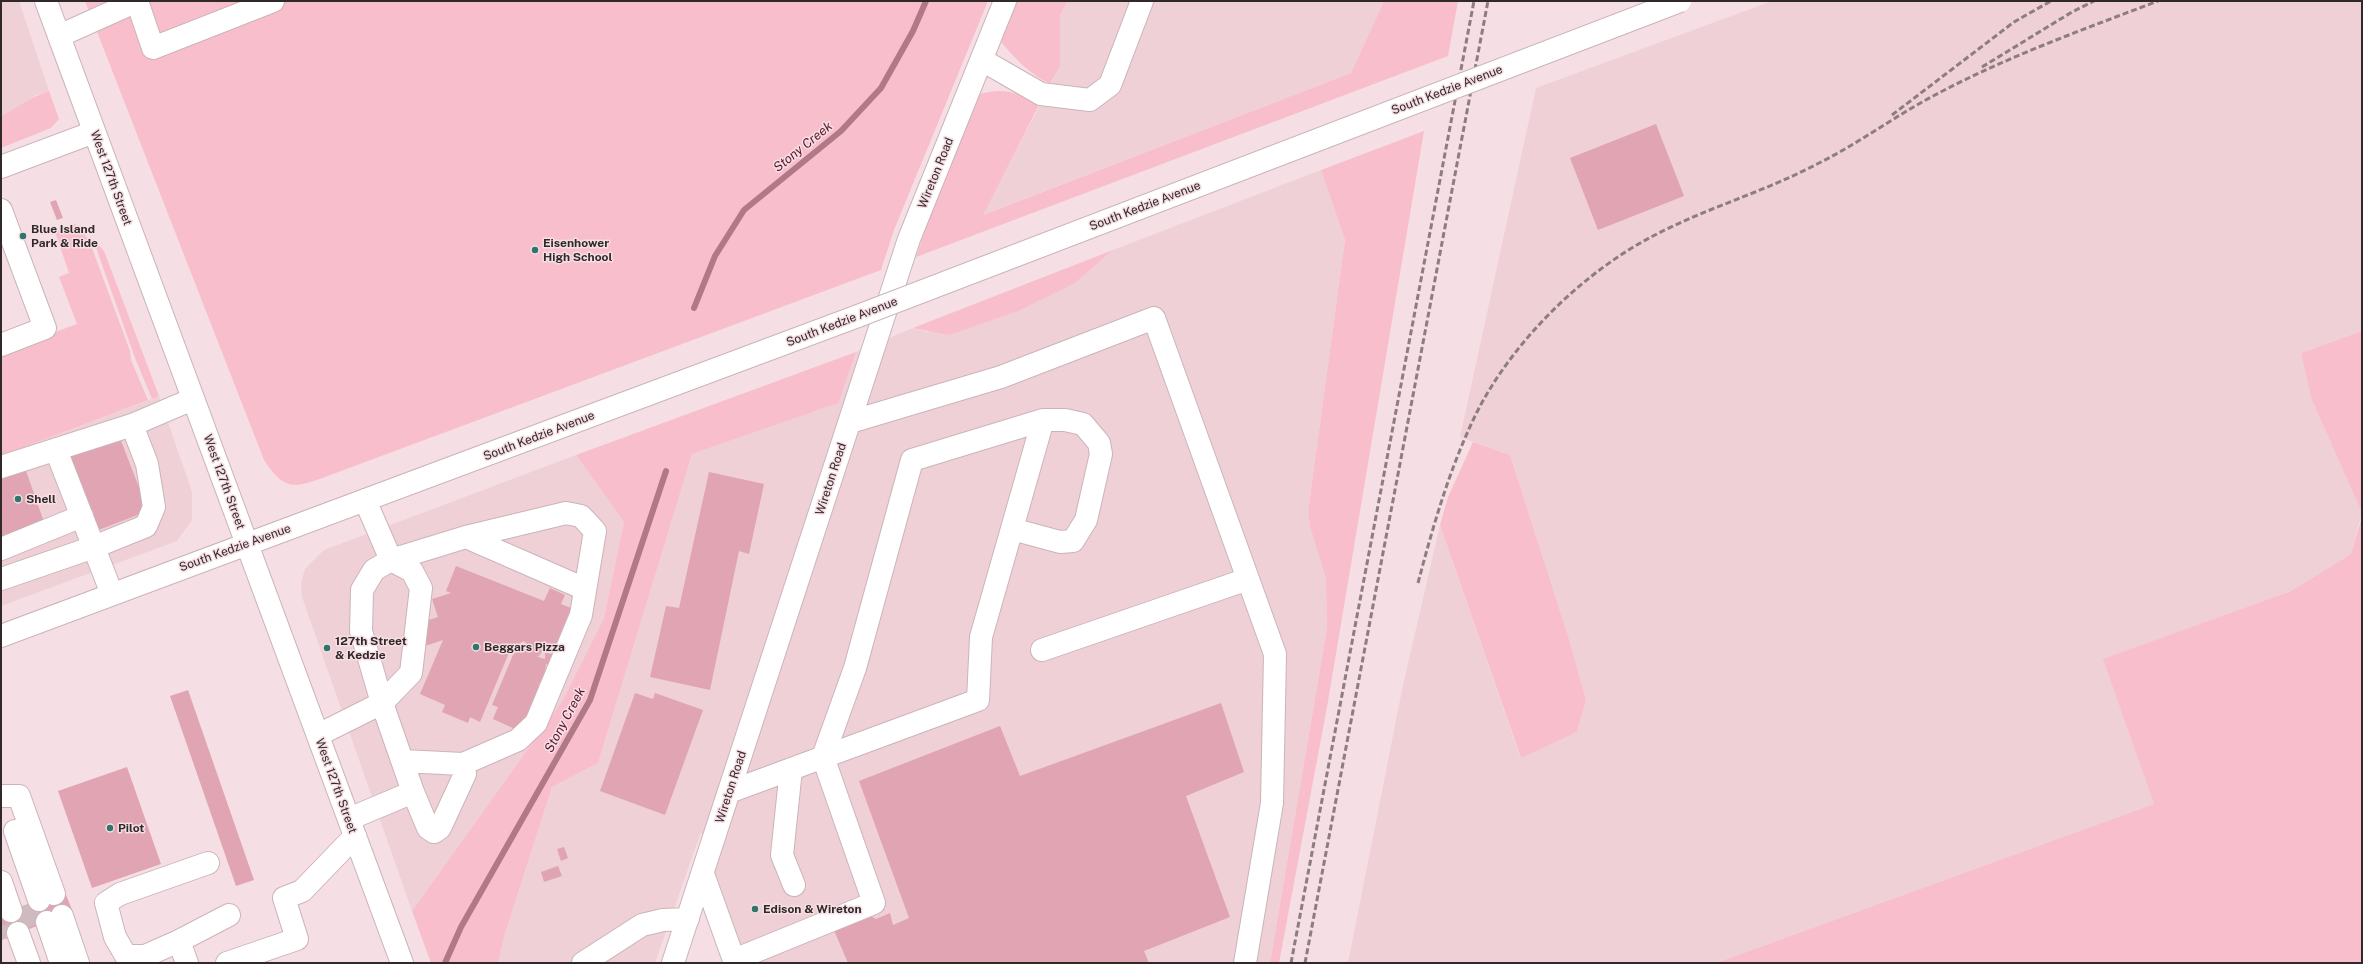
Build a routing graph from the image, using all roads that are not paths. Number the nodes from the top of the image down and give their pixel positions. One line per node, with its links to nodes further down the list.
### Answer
1 (46, 1): 7 (main road, West 127th Street)
2 (137, 1): 3 (main road); 7 (main road)
3 (273, 1)
4 (1005, 1): 8 (main road, Wireton Road)
5 (1142, 1): 8 (main road)
6 (1680, 1): 19 (main road, South Kedzie Avenue, bridge)
7 (59, 36): 9 (main road, West 127th Street)
8 (982, 60): 15 (main road, Wireton Road)
9 (94, 132): 10 (main road); 13 (main road, West 127th Street)
10 (1, 167)
11 (1, 210): 12 (main road)
12 (1, 345)
13 (193, 399): 16 (main road); 23 (main road, West 127th Street)
14 (1044, 420): 21 (main road); 21 (main road); 35 (main road)
15 (850, 422): 28 (main road); 40 (main road, Wireton Road)
16 (132, 426): 17 (main road); 24 (main road)
17 (56, 450): 18 (main road); 20 (main road)
18 (1, 467)
19 (365, 500): 23 (main road, South Kedzie Avenue); 26 (main road)
20 (82, 516): 24 (main road); 25 (main road)
21 (1012, 529): 35 (main road)
22 (466, 537): 26 (main road); 29 (main road); 29 (main road)
23 (246, 543): 30 (main road, South Kedzie Avenue); 34 (main road, West 127th Street)
24 (94, 547): 27 (main road); 30 (main road)
25 (1, 549)
26 (391, 560): 33 (main road); 33 (main road)
27 (1, 579)
28 (1248, 579): 32 (main road); 64 (main road)
29 (585, 589): 37 (main road)
30 (112, 594): 31 (main road, South Kedzie Avenue)
31 (1, 636)
32 (1042, 650)
33 (382, 703): 34 (main road); 36 (main road)
34 (318, 736): 42 (main road, West 127th Street)
35 (823, 757): 38 (main road); 53 (main road)
36 (403, 761): 37 (main road); 39 (main road)
37 (463, 764): 39 (main road)
38 (791, 769): 40 (main road); 47 (main road)
39 (413, 792): 42 (main road)
40 (730, 792): 45 (main road, Wireton Road)
41 (2, 796): 48 (main road)
42 (352, 827): 60 (main road); 61 (main road, West 127th Street)
43 (1, 834): 48 (main road)
44 (208, 863): 52 (main road)
45 (703, 874): 50 (main road, Wireton Road); 53 (main road)
46 (1, 882): 48 (main road)
47 (794, 885)
48 (32, 903)
49 (229, 915): 52 (main road)
50 (688, 918): 62 (main road); 63 (main road, Wireton Road)
51 (33, 928): 54 (main road); 55 (main road); 56 (main road); 57 (main road); 58 (main road)
52 (179, 941): 59 (main road)
53 (735, 961)
54 (13, 963)
55 (28, 963)
56 (46, 963)
57 (61, 963)
58 (78, 963)
59 (187, 963)
60 (227, 963)
61 (402, 963)
62 (583, 963)
63 (673, 963)
64 (1245, 963)

